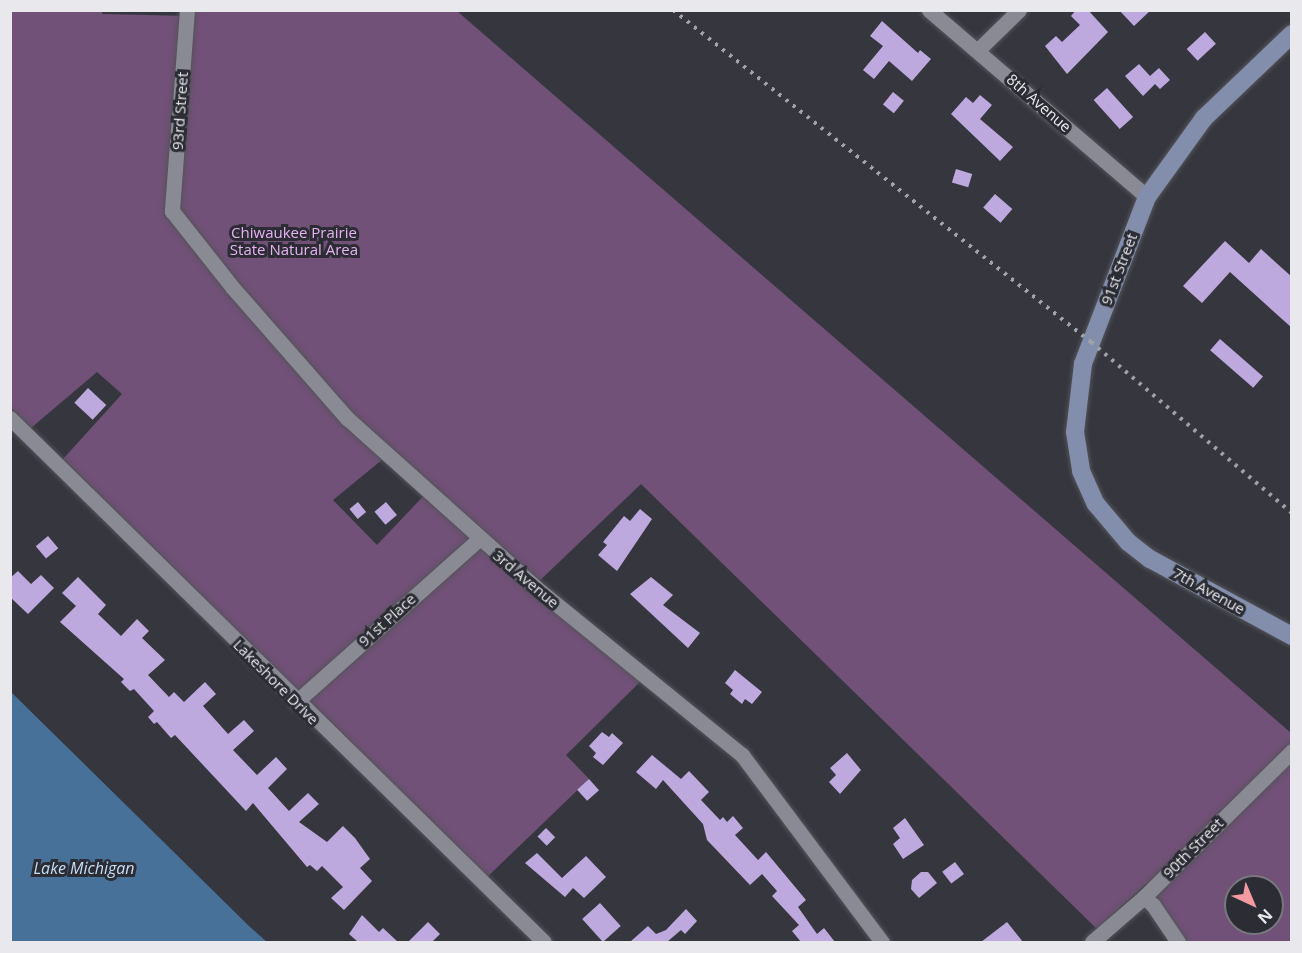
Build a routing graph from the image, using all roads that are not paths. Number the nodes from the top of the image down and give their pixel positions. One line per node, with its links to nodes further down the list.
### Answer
1 (187, 10): 7 (street, 93rd Street)
2 (929, 10): 5 (street, 8th Avenue)
3 (1019, 10): 5 (street)
4 (1292, 34): 6 (street, 91st Street)
5 (979, 49): 6 (street, 8th Avenue)
6 (1147, 197): 10 (street, 91st Street)
7 (172, 211): 9 (street, 3rd Avenue)
8 (10, 418): 12 (street, Lakeshore Drive)
9 (479, 539): 12 (street, 91st Place); 16 (street, 3rd Avenue)
10 (1128, 542): 11 (street, 7th Avenue)
11 (1292, 636)
12 (296, 702): 15 (street, Lakeshore Drive)
13 (1292, 751): 14 (street, 90th Street)
14 (1144, 897): 17 (street, 90th Street); 18 (street)
15 (544, 942)
16 (882, 942)
17 (1092, 942)
18 (1178, 942)

